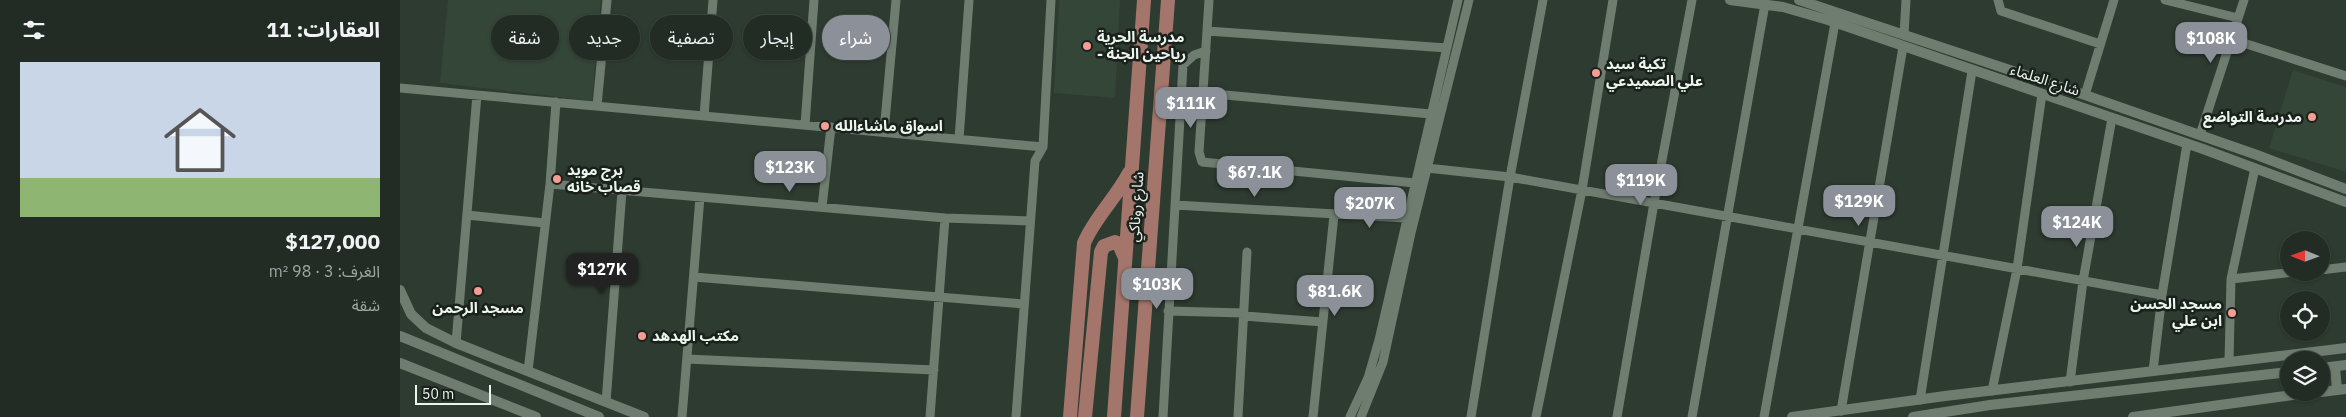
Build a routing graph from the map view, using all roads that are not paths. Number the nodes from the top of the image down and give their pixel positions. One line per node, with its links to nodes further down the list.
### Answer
1 (607, 0): 40 (street)
2 (713, 0): 42 (street)
3 (814, 0): 44 (street)
4 (896, 0): 46 (street)
5 (969, 0): 48 (street)
6 (1051, 0): 50 (street)
7 (1144, 0): 51 (main road, شارع روناكي)
8 (1168, 0): 122 (main road, شارع روناكي)
9 (1209, 0): 25 (street)
10 (1458, 0): 30 (street)
11 (1469, 0): 52 (street)
12 (1543, 0): 54 (street)
13 (1613, 0): 59 (street)
14 (1692, 0): 62 (street)
15 (1730, 0): 22 (street, شارع العلماء)
16 (1799, 0): 26 (street, شارع العلماء)
17 (1906, 0): 26 (street)
18 (1998, 0): 28 (street)
19 (2114, 0): 28 (street)
20 (2164, 0): 23 (street)
21 (2244, 0): 23 (street)
22 (1765, 4): 24 (street, شارع العلماء); 67 (street)
23 (2238, 18): 27 (street)
24 (1835, 23): 29 (street, شارع العلماء); 72 (street)
25 (1207, 31): 30 (street); 31 (street)
26 (1904, 35): 38 (street, شارع العلماء)
27 (2231, 39): 33 (street); 47 (street)
28 (2100, 44): 38 (street)
29 (1903, 47): 32 (street, شارع العلماء); 73 (street)
30 (1447, 48): 41 (street)
31 (1206, 51): 35 (street); 63 (street)
32 (1972, 71): 36 (street, شارع العلماء); 75 (street)
33 (2346, 76)
34 (400, 88): 37 (street)
35 (1203, 92): 41 (street); 55 (street)
36 (2042, 94): 43 (street, شارع العلماء); 78 (street)
37 (477, 95): 39 (street); 65 (street)
38 (2085, 95): 47 (street, شارع العلماء)
39 (556, 102): 40 (street); 56 (street)
40 (597, 106): 42 (street)
41 (1431, 114): 55 (street)
42 (704, 116): 44 (street)
43 (2112, 118): 49 (street, شارع العلماء); 83 (street)
44 (805, 125): 45 (street)
45 (831, 127): 46 (street); 64 (street)
46 (884, 132): 48 (street)
47 (2200, 135): 57 (street, شارع العلماء)
48 (959, 139): 50 (street)
49 (2186, 144): 53 (street, شارع العلماء); 85 (street)
50 (1043, 147): 70 (street)
51 (1132, 167): 76 (main road, شارع روناكي); 119 (main road)
52 (1427, 168): 54 (street); 127 (street)
53 (2254, 168): 61 (street, شارع العلماء); 82 (street)
54 (1510, 177): 59 (street); 128 (street)
55 (1415, 183): 69 (street)
56 (550, 184): 58 (street); 71 (street)
57 (2346, 189)
58 (622, 190): 60 (street); 110 (street)
59 (1582, 190): 62 (street); 129 (street)
60 (700, 197): 64 (street); 81 (street)
61 (2346, 202)
62 (1654, 203): 67 (street); 130 (street)
63 (1174, 205): 66 (street); 88 (street)
64 (822, 207): 68 (street)
65 (467, 215): 71 (street); 92 (street)
66 (1334, 215): 69 (street); 90 (street)
67 (1727, 216): 72 (street); 131 (street)
68 (945, 218): 70 (street); 86 (street)
69 (1406, 218): 126 (street)
70 (1030, 221): 87 (street)
71 (545, 223): 102 (street)
72 (1797, 229): 73 (street); 132 (street)
73 (1868, 242): 75 (street); 111 (street)
74 (1247, 252): 89 (street)
75 (1944, 256): 78 (street); 109 (street)
76 (1125, 259): 120 (main road); 121 (main road, شارع روناكي)
77 (2346, 267): 79 (street)
78 (2017, 269): 83 (street); 106 (street)
79 (2330, 269)
80 (2280, 274): 82 (street)
81 (694, 277): 86 (street); 94 (street)
82 (2231, 279): 95 (street)
83 (2084, 281): 85 (street); 104 (street)
84 (400, 290): 92 (street)
85 (2162, 295): 101 (street)
86 (939, 298): 87 (street); 100 (street)
87 (1023, 304): 118 (street)
88 (1168, 311): 89 (street); 123 (street)
89 (1244, 315): 90 (street); 124 (street)
90 (1322, 322): 125 (street)
91 (400, 336): 114 (street)
92 (456, 343): 102 (street)
93 (2346, 348): 95 (street)
94 (687, 360): 100 (street); 116 (street)
95 (2229, 361): 101 (street)
96 (400, 363): 113 (street)
97 (2346, 365): 99 (street)
98 (2330, 367): 99 (street)
99 (2335, 367): 105 (street)
100 (934, 370): 117 (street)
101 (2153, 371): 104 (street)
102 (528, 372): 110 (street)
103 (2280, 373): 112 (street)
104 (2070, 382): 106 (street)
105 (2342, 389)
106 (1992, 391): 107 (street)
107 (1945, 396): 109 (street); 112 (street)
108 (2280, 397): 135 (street)
109 (1920, 400): 111 (street)
110 (606, 402): 115 (street)
111 (1840, 411): 133 (street)
112 (1948, 412): 134 (street)
113 (536, 417)
114 (599, 417)
115 (644, 417)
116 (682, 417)
117 (930, 417)
118 (1016, 417)
119 (1070, 417)
120 (1085, 417)
121 (1114, 417)
122 (1137, 417)
123 (1163, 417)
124 (1238, 417)
125 (1313, 417)
126 (1350, 417)
127 (1361, 417)
128 (1471, 417)
129 (1536, 417)
130 (1617, 417)
131 (1692, 417)
132 (1764, 417)
133 (1792, 417)
134 (1913, 417)
135 (2133, 417)

